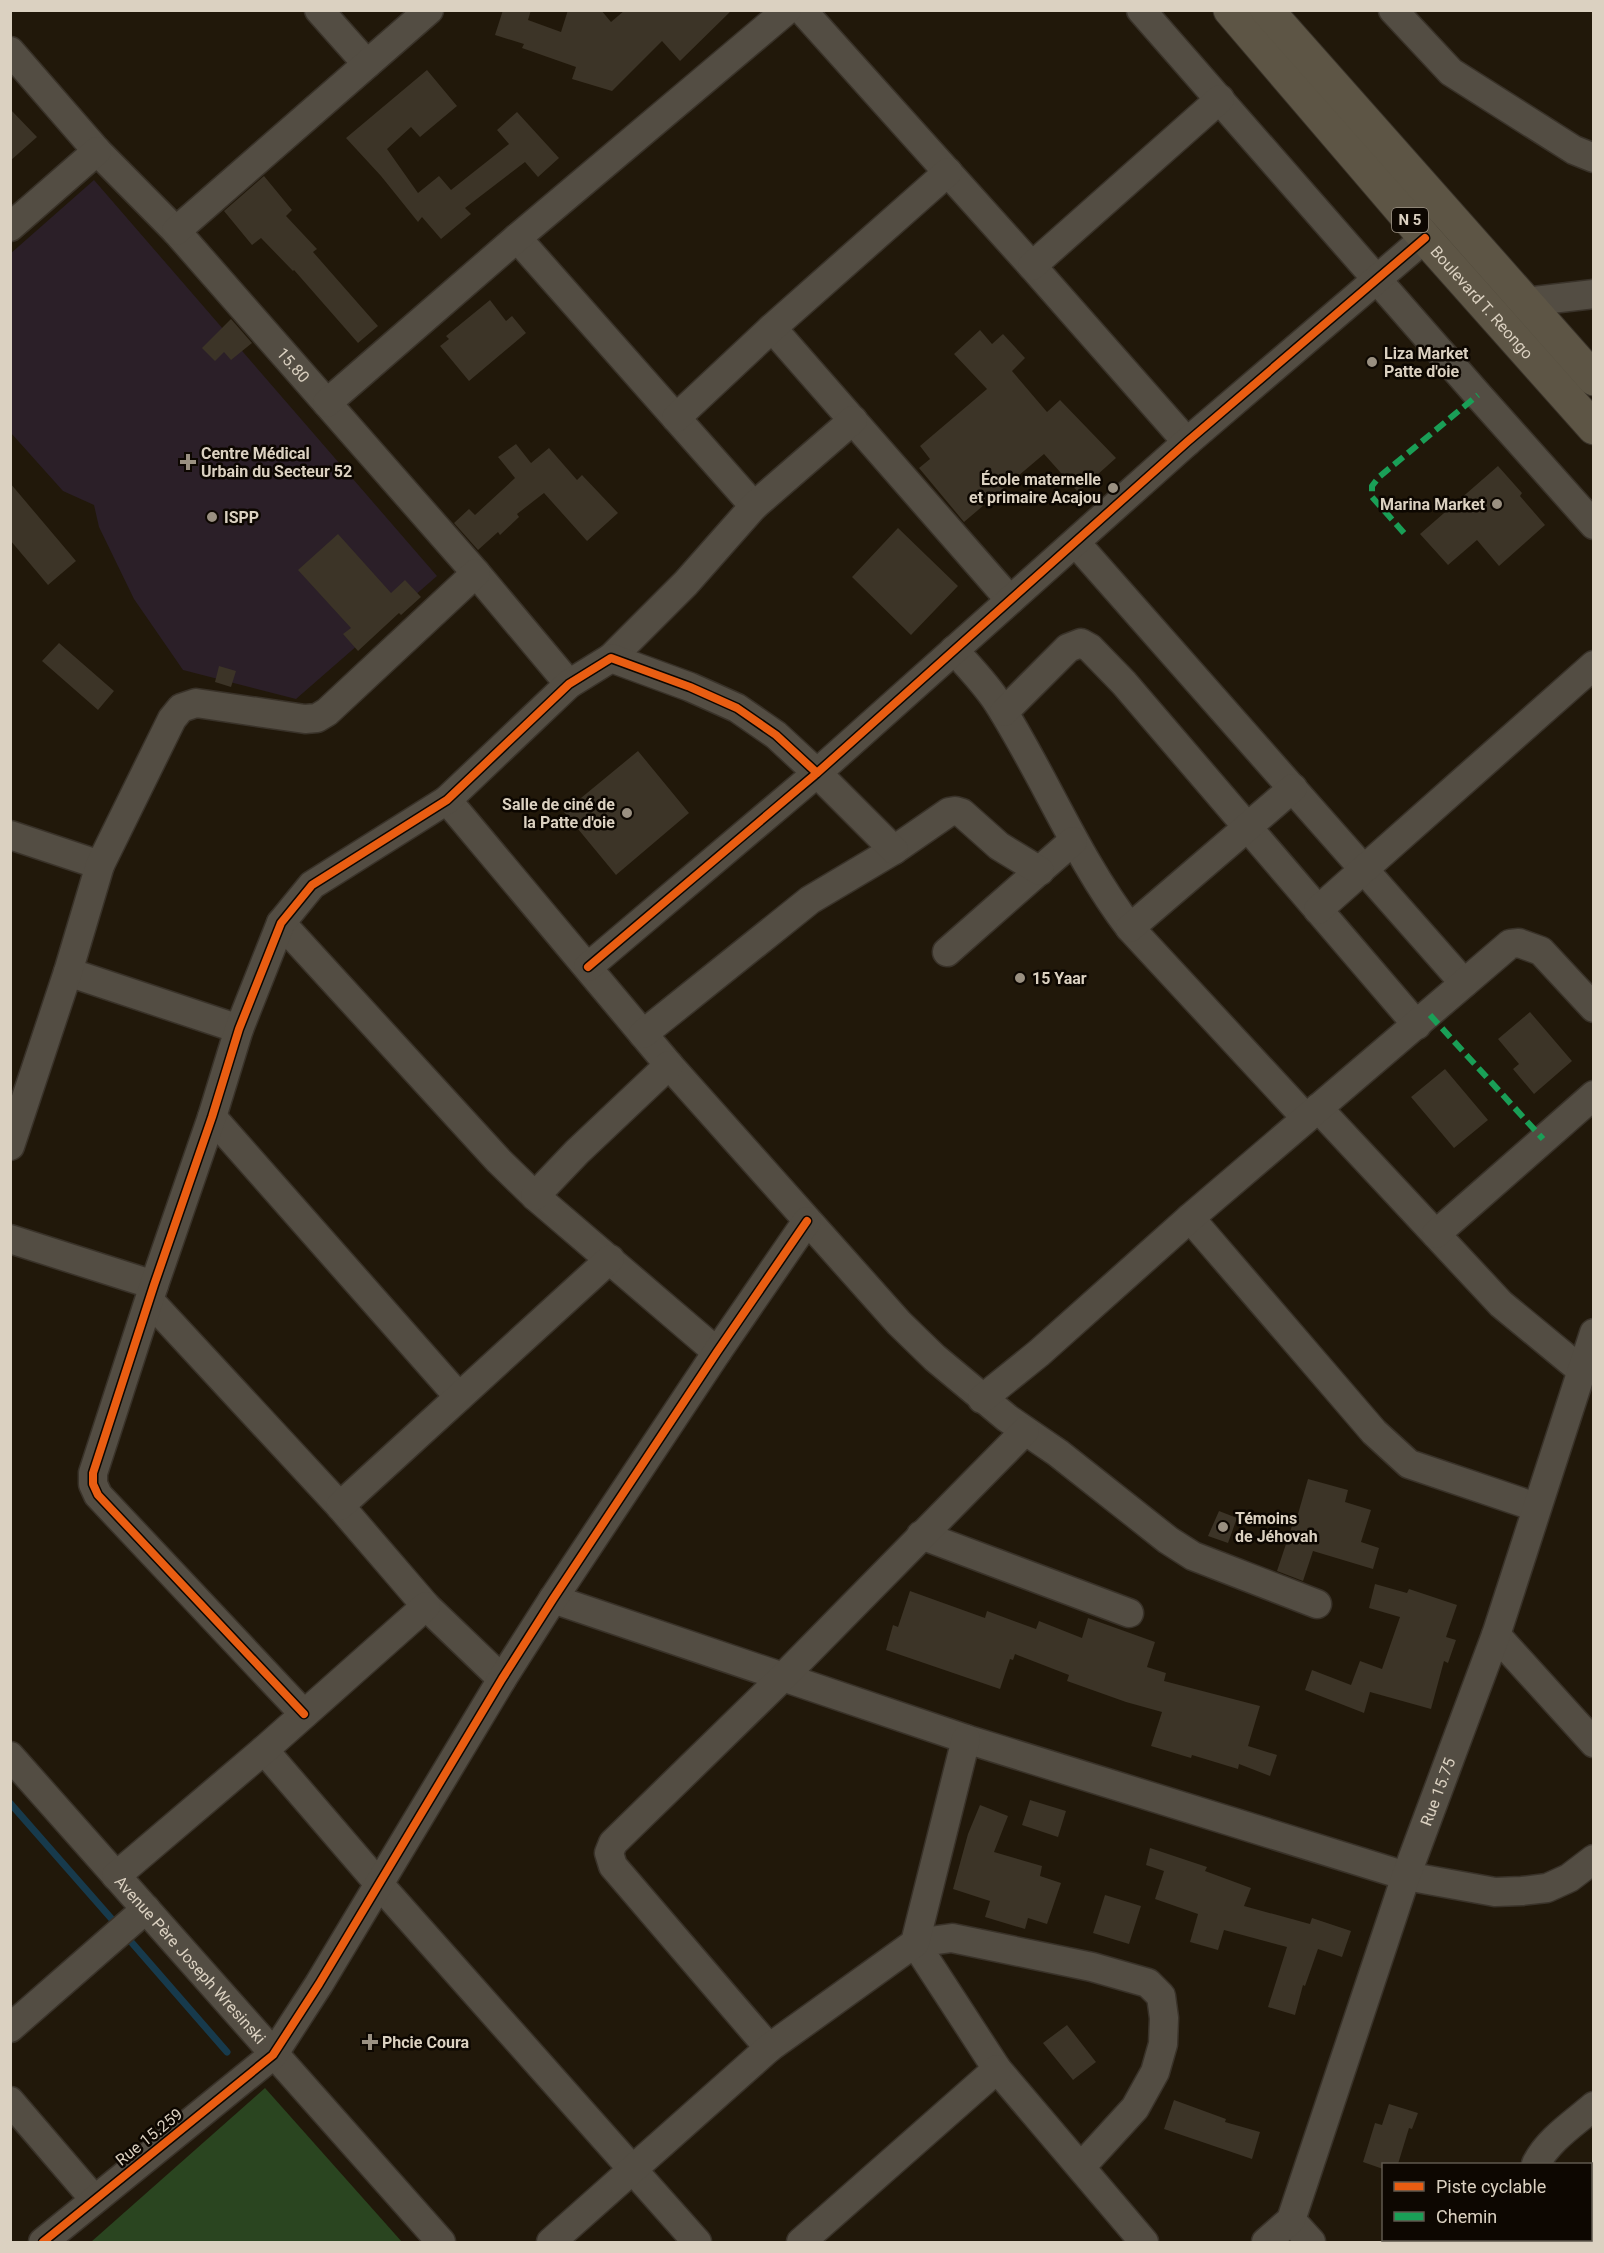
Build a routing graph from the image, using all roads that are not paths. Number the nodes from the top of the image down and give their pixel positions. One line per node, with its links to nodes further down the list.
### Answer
1 (319, 10): 10 (street)
2 (429, 10): 10 (street)
3 (787, 10): 17 (street)
4 (802, 10): 14 (street)
5 (1141, 10): 11 (street)
6 (1230, 10): 18 (highway, Boulevard T. Reongo / N 5)
7 (1267, 10): 22 (highway, N 5)
8 (1393, 10): 13 (street)
9 (10, 51): 12 (street, 15.80)
10 (367, 64): 16 (street)
11 (1220, 99): 19 (street); 20 (street)
12 (97, 151): 15 (street); 16 (street, 15.80)
13 (1593, 158)
14 (948, 172): 19 (street); 23 (street)
15 (10, 227)
16 (176, 231): 25 (street, 15.80)
17 (517, 238): 25 (street); 26 (street)
18 (1425, 238): 20 (street); 28 (highway, Boulevard T. Reongo / N 5)
19 (1032, 266): 29 (street)
20 (1377, 278): 29 (street); 31 (street)
21 (1593, 294): 22 (street)
22 (1526, 302): 24 (highway, N 5)
23 (772, 328): 26 (street); 27 (street)
24 (1593, 379)
25 (327, 403): 33 (street, 15.80)
26 (676, 418): 30 (street)
27 (853, 420): 30 (street); 34 (street)
28 (1593, 428)
29 (1187, 442): 32 (street)
30 (754, 506): 36 (street)
31 (1593, 525)
32 (1076, 543): 34 (street); 41 (street)
33 (476, 573): 38 (street, 15.80); 47 (street)
34 (1010, 600): 35 (street)
35 (954, 650): 39 (street); 40 (street)
36 (611, 658): 38 (street); 40 (street)
37 (1593, 665): 48 (street)
38 (569, 684): 42 (street)
39 (1004, 712): 43 (street); 45 (street)
40 (818, 773): 46 (street); 54 (street)
41 (1293, 788): 43 (street); 48 (street)
42 (447, 800): 51 (street); 54 (street)
43 (1246, 827): 50 (street); 52 (street)
44 (10, 835): 47 (street)
45 (1073, 841): 49 (street); 52 (street)
46 (894, 850): 49 (street); 60 (street)
47 (100, 865): 55 (street)
48 (1365, 870): 50 (street); 56 (street)
49 (1040, 871): 53 (street)
50 (1318, 910): 58 (street)
51 (281, 923): 59 (street); 66 (street)
52 (1130, 928): 63 (street)
53 (947, 952)
54 (588, 967): 60 (street)
55 (68, 972): 59 (street); 65 (street)
56 (1464, 983): 57 (street); 58 (street)
57 (1593, 1008)
58 (1417, 1025): 63 (street)
59 (239, 1029): 64 (street)
60 (643, 1034): 61 (street)
61 (669, 1065): 66 (street); 68 (street)
62 (1593, 1095): 69 (street)
63 (1312, 1113): 67 (street); 69 (street)
64 (212, 1117): 72 (street); 76 (street)
65 (10, 1146)
66 (535, 1196): 71 (street)
67 (1190, 1218): 77 (street); 80 (street)
68 (807, 1221): 74 (street, Rue 15.259); 77 (street)
69 (1436, 1234): 75 (street)
70 (10, 1239): 72 (street)
71 (610, 1259): 74 (street); 76 (street)
72 (152, 1293): 79 (street); 89 (street)
73 (1593, 1334): 75 (street, Rue 15.75)
74 (717, 1352): 82 (street, Rue 15.259)
75 (1581, 1370): 80 (street, Rue 15.75)
76 (459, 1397): 79 (street)
77 (982, 1399): 78 (street)
78 (1025, 1431): 81 (street); 83 (street)
79 (340, 1506): 84 (street)
80 (1536, 1507): 86 (street, Rue 15.75)
81 (921, 1535): 85 (street); 87 (street)
82 (553, 1599): 87 (street); 88 (street, Rue 15.259)
83 (1317, 1604)
84 (426, 1606): 88 (street); 89 (street)
85 (1129, 1613)
86 (1496, 1635): 91 (street); 96 (street, Rue 15.75)
87 (783, 1677): 90 (street); 101 (street)
88 (502, 1679): 97 (street, Rue 15.259)
89 (304, 1714): 92 (street)
90 (966, 1739): 96 (street); 99 (street)
91 (1593, 1743)
92 (264, 1750): 95 (street); 97 (street)
93 (10, 1756): 95 (street, Avenue Père Joseph Wresinski)
94 (1593, 1859): 96 (street)
95 (117, 1876): 98 (street, Avenue Père Joseph Wresinski)
96 (1406, 1876): 110 (street, Rue 15.75)
97 (380, 1884): 102 (street, Rue 15.259); 108 (street)
98 (130, 1924): 100 (street); 102 (street, Avenue Père Joseph Wresinski)
99 (915, 1943): 101 (street); 103 (street); 107 (street)
100 (10, 2028)
101 (769, 2048): 108 (street)
102 (273, 2055): 109 (street, Rue 15.259); 112 (street, Avenue Père Joseph Wresinski)
103 (997, 2069): 107 (street); 115 (street)
104 (10, 2101): 109 (street)
105 (1593, 2106): 106 (street)
106 (1536, 2163)
107 (1081, 2168): 116 (street)
108 (632, 2170): 113 (street); 114 (street)
109 (94, 2199): 111 (street, Rue 15.259)
110 (1292, 2220): 117 (street); 118 (street)
111 (43, 2242)
112 (441, 2242)
113 (551, 2242)
114 (697, 2242)
115 (801, 2242)
116 (1144, 2242)
117 (1266, 2242)
118 (1311, 2242)

